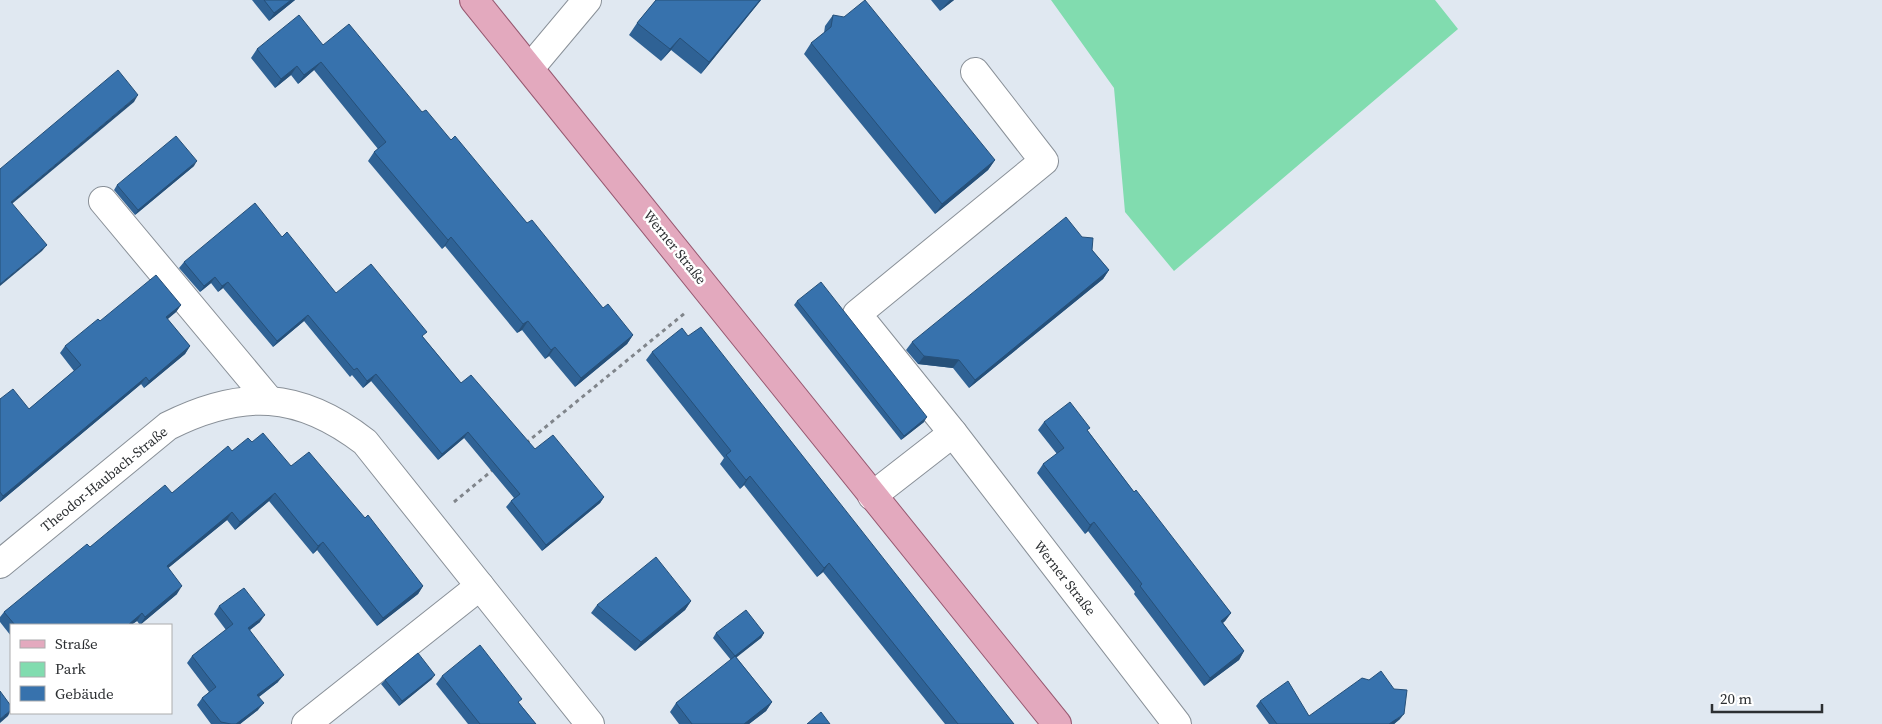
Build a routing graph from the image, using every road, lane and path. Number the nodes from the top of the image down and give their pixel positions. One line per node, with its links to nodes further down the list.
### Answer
1 (474, 0): 3 (main road, Werner Straße)
2 (587, 0): 3 (street)
3 (530, 68): 6 (main road, Werner Straße)
4 (975, 72): 8 (street, Werner Straße)
5 (103, 201): 7 (street)
6 (711, 292): 9 (path); 11 (main road, Werner Straße)
7 (269, 400): 12 (street, Theodor-Haubach-Straße); 13 (street, Theodor-Haubach-Straße)
8 (953, 433): 11 (street); 18 (street, Werner Straße)
9 (521, 447)
10 (498, 465): 12 (path)
11 (872, 496): 17 (main road, Werner Straße)
12 (430, 521): 14 (street, Theodor-Haubach-Straße)
13 (2, 559)
14 (480, 586): 15 (street); 16 (street, Theodor-Haubach-Straße)
15 (306, 724)
16 (590, 724)
17 (1057, 724)
18 (1177, 724)

